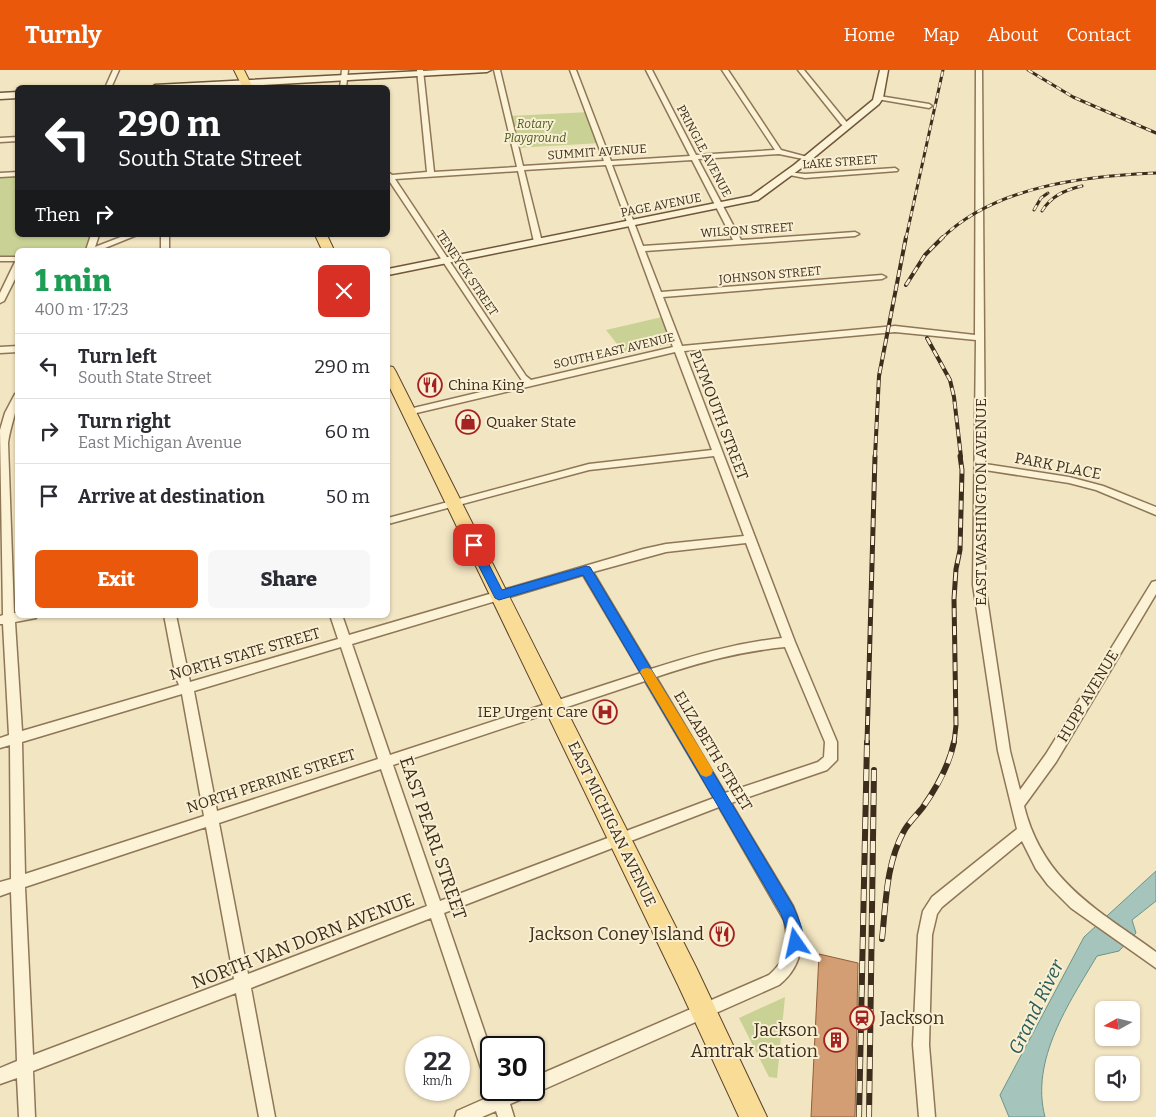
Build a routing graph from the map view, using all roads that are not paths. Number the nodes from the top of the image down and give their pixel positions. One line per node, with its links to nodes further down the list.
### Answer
1 (116, 70): 13 (street)
2 (239, 70): 14 (main road)
3 (487, 70): 11 (street)
4 (497, 70): 26 (street)
5 (573, 70): 25 (street, PLYMOUTH STREET)
6 (649, 70): 23 (street, PRINGLE AVENUE)
7 (725, 70): 22 (street)
8 (800, 70): 19 (street)
9 (884, 70): 17 (street)
10 (979, 70): 50 (street, EAST WASHINGTON AVENUE)
11 (420, 72): 12 (street); 29 (street)
12 (344, 74): 14 (street)
13 (109, 85)
14 (247, 85)
15 (15, 95): 16 (street)
16 (0, 96)
17 (879, 98): 18 (street); 19 (street, PAGE AVENUE)
18 (929, 106)
19 (848, 126): 24 (street, PAGE AVENUE)
20 (15, 139): 21 (street)
21 (0, 140)
22 (779, 152): 23 (street, SUMMIT AVENUE); 24 (street, SUMMIT AVENUE)
23 (694, 158): 25 (street, SUMMIT AVENUE); 34 (street, PRINGLE AVENUE)
24 (808, 158): 30 (street, PAGE AVENUE)
25 (608, 163): 26 (street, SUMMIT AVENUE); 35 (street, PLYMOUTH STREET)
26 (520, 168): 29 (street, SUMMIT AVENUE); 38 (street)
27 (895, 170): 30 (street, LAKE STREET)
28 (15, 174): 31 (street)
29 (431, 174): 32 (street, SUMMIT AVENUE)
30 (787, 174): 34 (street, PAGE AVENUE)
31 (0, 175)
32 (390, 176)
33 (390, 179): 44 (street, TENEYCK STREET)
34 (720, 206): 35 (street, PAGE AVENUE); 39 (street, PRINGLE AVENUE)
35 (631, 223): 38 (street, PAGE AVENUE); 41 (street, PLYMOUTH STREET)
36 (855, 234): 39 (street, WILSON STREET)
37 (128, 237): 40 (street)
38 (538, 242): 44 (street, PAGE AVENUE)
39 (738, 242): 41 (street, WILSON STREET)
40 (97, 248)
41 (640, 249): 48 (street, PLYMOUTH STREET)
42 (0, 259): 43 (street)
43 (15, 259)
44 (446, 261): 46 (street, PAGE AVENUE); 55 (street, TENEYCK STREET)
45 (15, 270): 49 (street)
46 (390, 272)
47 (882, 277): 48 (street, JOHNSON STREET)
48 (659, 295): 52 (street, PLYMOUTH STREET)
49 (0, 301)
50 (979, 338): 52 (street, SOUTH EAST AVENUE); 59 (street, EAST WASHINGTON AVENUE)
51 (15, 349): 53 (street)
52 (678, 349): 55 (street, SOUTH EAST AVENUE); 58 (street, PLYMOUTH STREET)
53 (0, 350)
54 (390, 374): 57 (main road, EAST MICHIGAN AVENUE)
55 (530, 383): 57 (street, SOUTH EAST AVENUE)
56 (15, 400): 60 (street)
57 (408, 412): 61 (main road, EAST MICHIGAN AVENUE)
58 (717, 453): 61 (street); 64 (street, PLYMOUTH STREET)
59 (980, 466): 62 (street, PARK PLACE); 81 (street, EAST WASHINGTON AVENUE)
60 (2, 487): 70 (street)
61 (453, 503): 63 (street); 67 (main road, EAST MICHIGAN AVENUE)
62 (1156, 512)
63 (390, 520)
64 (750, 539): 65 (street, NORTH STATE STREET); 72 (street, PLYMOUTH STREET)
65 (586, 570): 67 (street, NORTH STATE STREET); 73 (street, ELIZABETH STREET)
66 (1156, 585): 81 (street, HUPP AVENUE)
67 (499, 596): 71 (street, NORTH STATE STREET); 75 (main road, EAST MICHIGAN AVENUE)
68 (171, 618): 74 (street)
69 (337, 618): 71 (street, EAST PEARL STREET)
70 (5, 620): 76 (street)
71 (344, 642): 74 (street, NORTH STATE STREET); 78 (street, EAST PEARL STREET)
72 (789, 642): 73 (street, NORTH PERRINE STREET); 79 (street, PLYMOUTH STREET)
73 (648, 674): 75 (street, NORTH PERRINE STREET); 80 (street, ELIZABETH STREET)
74 (187, 688): 76 (street, NORTH STATE STREET); 82 (street)
75 (553, 706): 78 (street, NORTH PERRINE STREET); 84 (main road, EAST MICHIGAN AVENUE)
76 (16, 738): 77 (street, NORTH STATE STREET); 85 (street)
77 (0, 743)
78 (385, 761): 82 (street, NORTH PERRINE STREET); 87 (street, EAST PEARL STREET)
79 (822, 766): 80 (street, NORTH VAN DORN AVENUE)
80 (723, 800): 84 (street, NORTH VAN DORN AVENUE); 90 (street, ELIZABETH STREET)
81 (1017, 806): 83 (street, EAST WASHINGTON AVENUE)
82 (212, 818): 85 (street, NORTH PERRINE STREET); 89 (street)
83 (1024, 830): 88 (street, EAST WASHINGTON AVENUE); 102 (street)
84 (620, 840): 87 (street, NORTH VAN DORN AVENUE); 90 (main road, EAST MICHIGAN AVENUE)
85 (18, 883): 86 (street, NORTH PERRINE STREET); 92 (street)
86 (0, 889)
87 (436, 911): 89 (street, NORTH VAN DORN AVENUE); 91 (street, EAST PEARL STREET)
88 (1156, 961)
89 (242, 983): 92 (street, NORTH VAN DORN AVENUE); 98 (street)
90 (703, 1011): 94 (street); 101 (main road, EAST MICHIGAN AVENUE)
91 (480, 1041)
92 (26, 1067): 93 (street, NORTH VAN DORN AVENUE); 97 (street)
93 (0, 1076)
94 (545, 1080)
95 (488, 1101): 99 (street)
96 (500, 1101): 100 (street)
97 (27, 1117)
98 (267, 1117)
99 (463, 1117)
100 (506, 1117)
101 (753, 1117)
102 (927, 1117)

